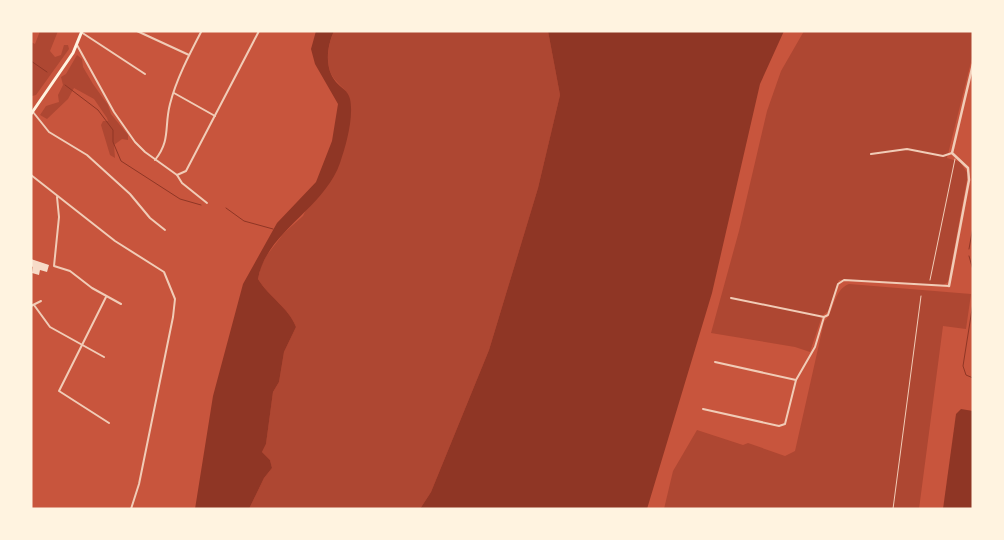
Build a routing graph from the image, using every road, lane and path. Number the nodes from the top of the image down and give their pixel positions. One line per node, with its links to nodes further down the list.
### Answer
1 (137, 31): 6 (street)
2 (259, 31): 11 (street)
3 (81, 32): 5 (main road); 8 (street)
4 (201, 32): 6 (street)
5 (77, 45): 10 (main road); 15 (street)
6 (189, 55): 9 (street)
7 (973, 64): 12 (street)
8 (145, 74)
9 (174, 92): 11 (street); 15 (street)
10 (32, 113): 20 (street)
11 (215, 116): 17 (street)
12 (952, 153): 13 (street); 14 (street)
13 (871, 154)
14 (956, 158): 21 (lane); 22 (street)
15 (155, 160): 17 (street)
16 (31, 175): 18 (street)
17 (177, 175): 19 (street)
18 (57, 197): 24 (street); 36 (street)
19 (207, 203)
20 (165, 230)
21 (930, 280)
22 (949, 286): 29 (street)
23 (921, 296): 37 (lane)
24 (106, 297): 27 (street); 30 (street)
25 (732, 298): 29 (street)
26 (41, 301): 28 (street)
27 (122, 304)
28 (33, 305): 30 (street)
29 (824, 317): 33 (street)
30 (82, 345): 31 (street); 35 (street)
31 (104, 358)
32 (715, 362): 33 (street)
33 (796, 380): 34 (street)
34 (703, 409)
35 (109, 423)
36 (131, 509)
37 (893, 509)

